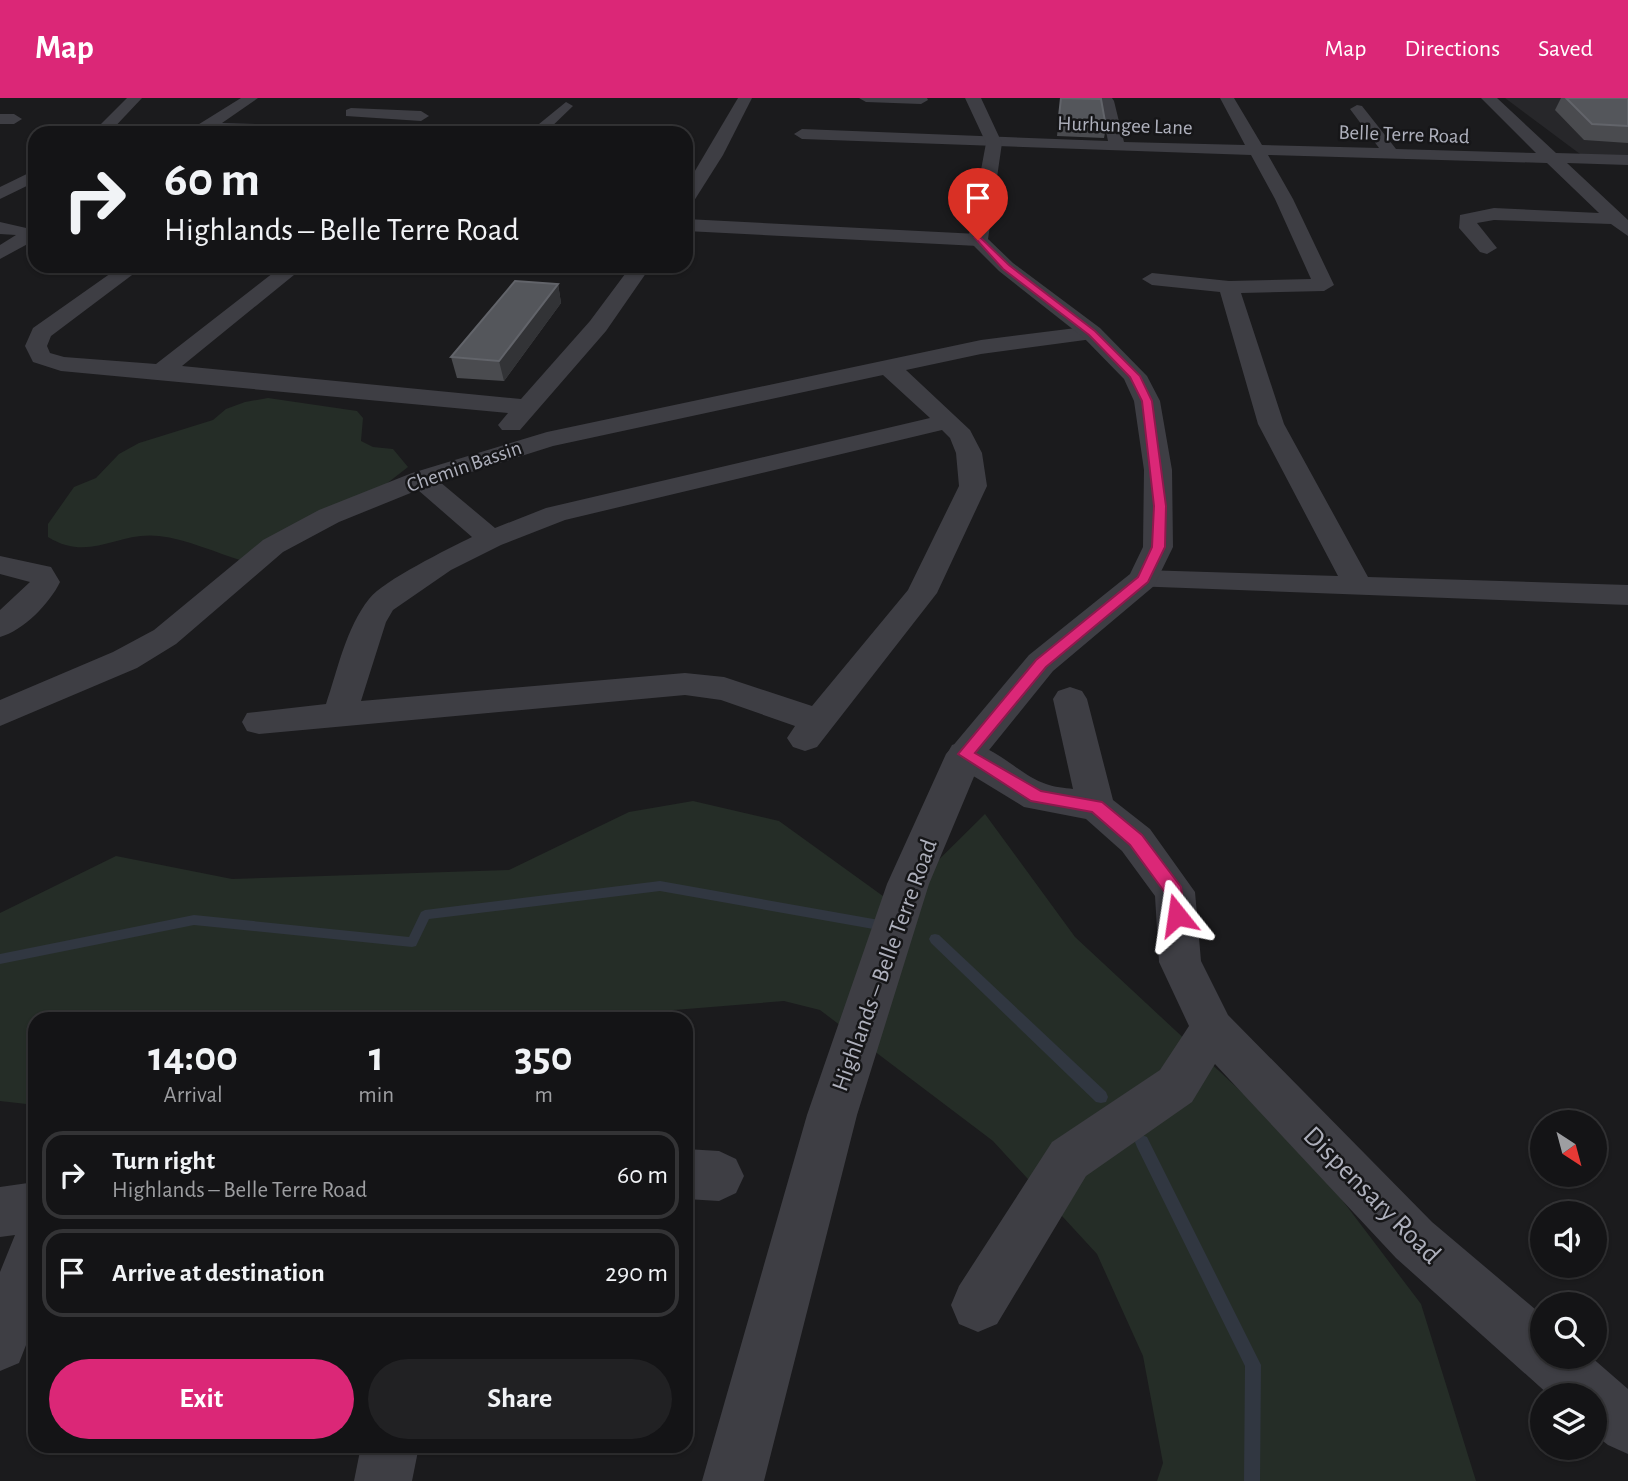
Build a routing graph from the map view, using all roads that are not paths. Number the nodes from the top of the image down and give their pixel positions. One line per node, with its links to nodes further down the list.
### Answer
1 (135, 98): 15 (street)
2 (251, 98): 16 (street)
3 (372, 98): 13 (street)
4 (745, 98): 28 (street)
5 (866, 98): 10 (street)
6 (973, 98): 20 (street)
7 (1102, 98): 21 (street)
8 (1227, 98): 22 (street)
9 (1488, 98): 24 (street)
10 (921, 100)
11 (566, 106): 18 (street)
12 (1357, 109): 23 (street)
13 (351, 113): 14 (street); 17 (street)
14 (421, 116)
15 (107, 126)
16 (206, 126)
17 (333, 126)
18 (544, 126)
19 (802, 134): 20 (street, Hurhungee Lane)
20 (994, 143): 21 (street, Hurhungee Lane); 35 (street)
21 (1117, 145): 22 (street, Hurhungee Lane)
22 (1255, 151): 23 (street, Belle Terre Road); 42 (street)
23 (1392, 154): 24 (street, Belle Terre Road)
24 (1552, 159): 25 (street, Belle Terre Road); 30 (street)
25 (1628, 160)
26 (28, 178): 27 (street)
27 (8, 185): 29 (street)
28 (693, 189)
29 (0, 194)
30 (1622, 224): 36 (street)
31 (693, 225): 35 (street)
32 (0, 228): 33 (street)
33 (28, 234)
34 (28, 239): 37 (street)
35 (978, 240): 43 (street, Highlands – Belle Terre Road)
36 (1487, 248)
37 (0, 253)
38 (124, 273): 45 (street)
39 (286, 273): 45 (street)
40 (636, 273): 46 (street)
41 (1152, 279): 42 (street)
42 (1229, 287): 54 (street)
43 (1081, 325): 44 (street, Chemin Bassin); 53 (street, Highlands – Belle Terre Road)
44 (887, 368): 47 (street); 48 (street, Chemin Bassin)
45 (161, 371): 46 (street)
46 (523, 411): 48 (street); 49 (street)
47 (947, 421): 51 (street); 59 (street)
48 (569, 436): 49 (street, Chemin Bassin)
49 (518, 447): 50 (street, Chemin Bassin)
50 (421, 479): 51 (street); 58 (street, Chemin Bassin)
51 (491, 539): 59 (street)
52 (0, 565): 56 (street)
53 (1143, 579): 54 (street); 61 (street, Highlands – Belle Terre Road)
54 (1357, 584): 55 (street)
55 (1628, 595)
56 (0, 627)
57 (1070, 699): 62 (street)
58 (0, 714)
59 (339, 715): 60 (street)
60 (259, 722)
61 (965, 754): 62 (street, Dispensary Road); 76 (street, Highlands – Belle Terre Road)
62 (1096, 807): 63 (street, Dispensary Road)
63 (1212, 1029): 67 (street); 68 (street, Dispensary Road)
64 (28, 1208): 65 (street)
65 (0, 1212)
66 (28, 1267): 69 (street)
67 (978, 1305)
68 (1530, 1341)
69 (0, 1344)
70 (1562, 1369): 71 (street)
71 (1578, 1383)
72 (1607, 1408): 73 (street)
73 (1628, 1425)
74 (389, 1453): 75 (street)
75 (383, 1481)
76 (733, 1481)

